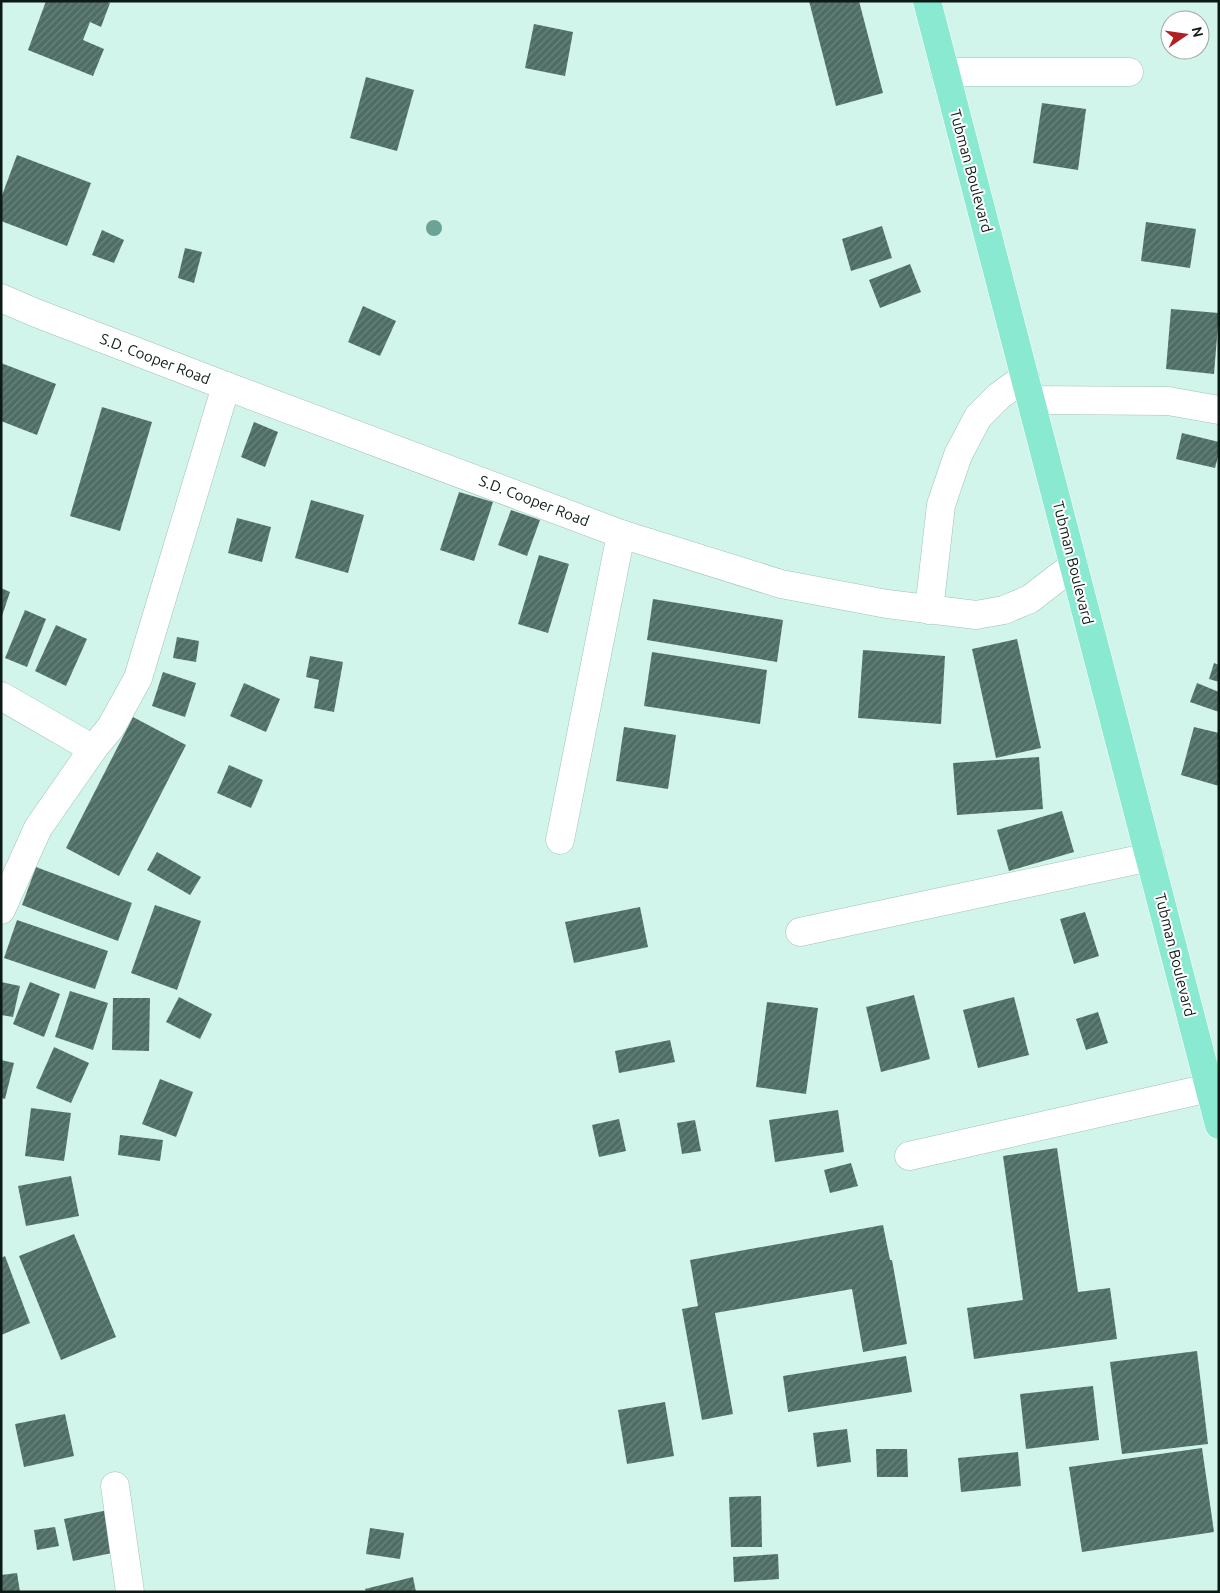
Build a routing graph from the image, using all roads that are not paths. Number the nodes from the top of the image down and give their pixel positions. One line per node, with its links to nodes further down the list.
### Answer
1 (927, 1): 2 (highway, Tubman Boulevard)
2 (945, 72): 3 (street); 6 (highway, Tubman Boulevard)
3 (1129, 72)
4 (1, 298): 5 (street, S.D. Cooper Road)
5 (226, 386): 8 (street, S.D. Cooper Road); 12 (street)
6 (1028, 389): 7 (street); 9 (highway, Tubman Boulevard); 10 (street)
7 (1219, 410)
8 (621, 534): 10 (street, S.D. Cooper Road); 13 (street)
9 (1074, 565): 10 (street, S.D. Cooper Road); 14 (highway, Tubman Boulevard)
10 (929, 610)
11 (1, 696): 12 (street)
12 (93, 749): 15 (street)
13 (560, 840)
14 (1150, 857): 16 (street); 17 (highway, Tubman Boulevard)
15 (1, 910)
16 (800, 932)
17 (1210, 1073): 18 (highway, Tubman Boulevard); 19 (street)
18 (1219, 1126)
19 (909, 1156)
20 (115, 1486): 21 (street)
21 (130, 1592)

